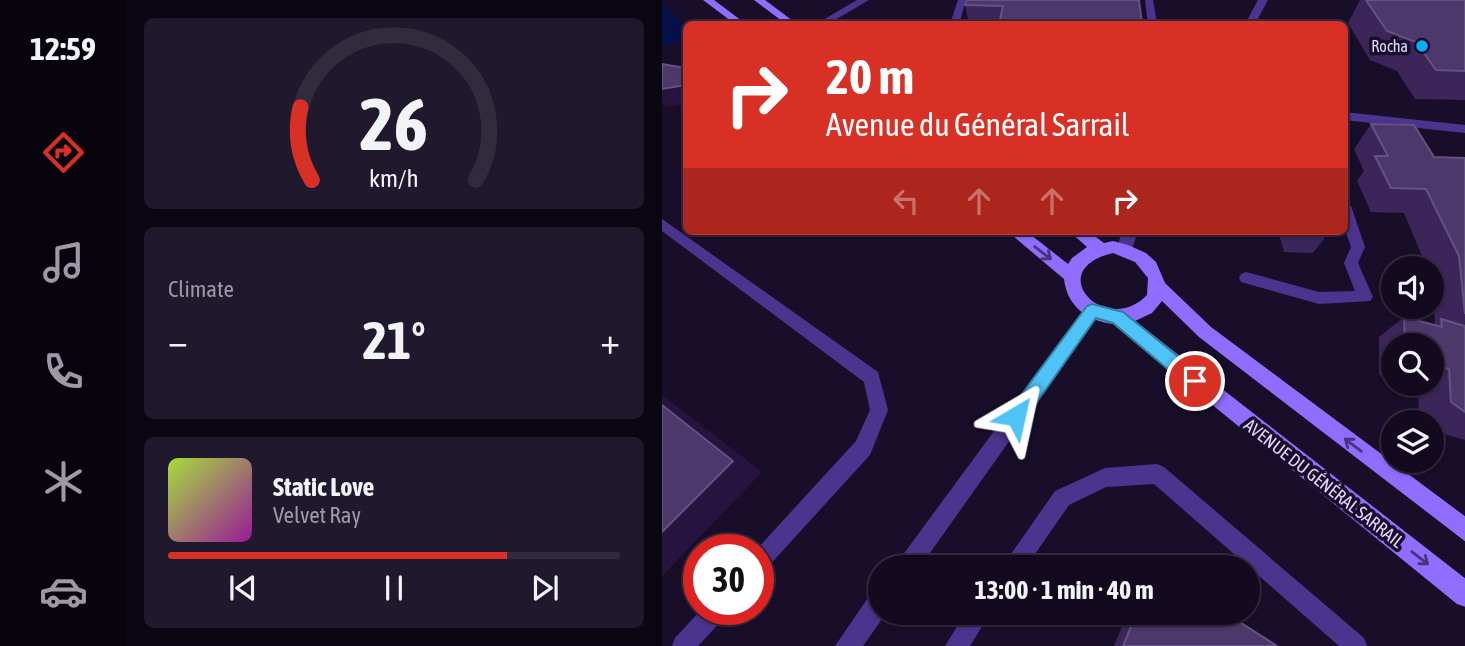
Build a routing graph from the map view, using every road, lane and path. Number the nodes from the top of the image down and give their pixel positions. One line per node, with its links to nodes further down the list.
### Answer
1 (708, 0): 7 (main road)
2 (759, 0): 8 (main road)
3 (864, 0): 9 (street)
4 (962, 0): 10 (lane)
5 (1149, 0): 11 (lane)
6 (1263, 0): 12 (street)
7 (737, 21)
8 (788, 21)
9 (826, 21)
10 (955, 21)
11 (1152, 21)
12 (1252, 21)
13 (1348, 116): 14 (street)
14 (1465, 129)
15 (1348, 218): 23 (lane)
16 (662, 224): 28 (lane)
17 (1020, 235): 22 (main road, one-way to 22)
18 (1083, 235): 20 (main road)
19 (1129, 235): 21 (street)
20 (1100, 247): 21 (main road); 22 (main road)
21 (1125, 248): 24 (main road)
22 (1071, 275): 25 (main road)
23 (1246, 278)
24 (1158, 286): 26 (main road); 27 (main road, one-way to 24)
25 (1092, 311): 26 (main road); 29 (street)
26 (1117, 317): 33 (main road, AVENUE DU GÉNÉRAL SARRAIL, one-way to 33)
27 (1465, 531)
28 (774, 545)
29 (915, 555)
30 (1022, 555): 31 (lane)
31 (1251, 555)
32 (1260, 563): 40 (lane)
33 (1465, 595)
34 (868, 619): 38 (street)
35 (702, 625): 37 (lane)
36 (971, 625): 39 (lane)
37 (683, 646)
38 (848, 646)
39 (957, 646)
40 (1356, 646)

